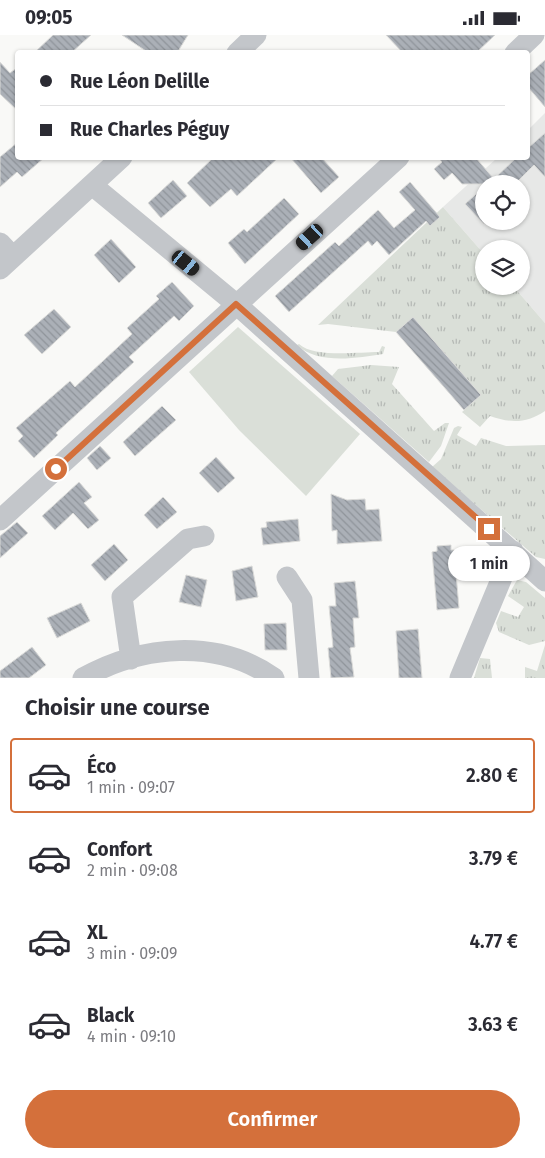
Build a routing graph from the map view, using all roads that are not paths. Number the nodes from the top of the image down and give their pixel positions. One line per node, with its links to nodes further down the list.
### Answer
1 (256, 35): 3 (street)
2 (534, 35): 4 (street)
3 (240, 50)
4 (518, 50)
5 (119, 160): 7 (street)
6 (396, 160): 9 (street)
7 (92, 185): 8 (street); 9 (street)
8 (4, 256)
9 (236, 304): 10 (street); 12 (street)
10 (0, 520)
11 (204, 536): 15 (street)
12 (513, 551): 14 (street); 19 (street)
13 (287, 577): 18 (street)
14 (545, 581)
15 (131, 659): 16 (street); 17 (street)
16 (83, 678)
17 (274, 678)
18 (309, 678)
19 (460, 678)

